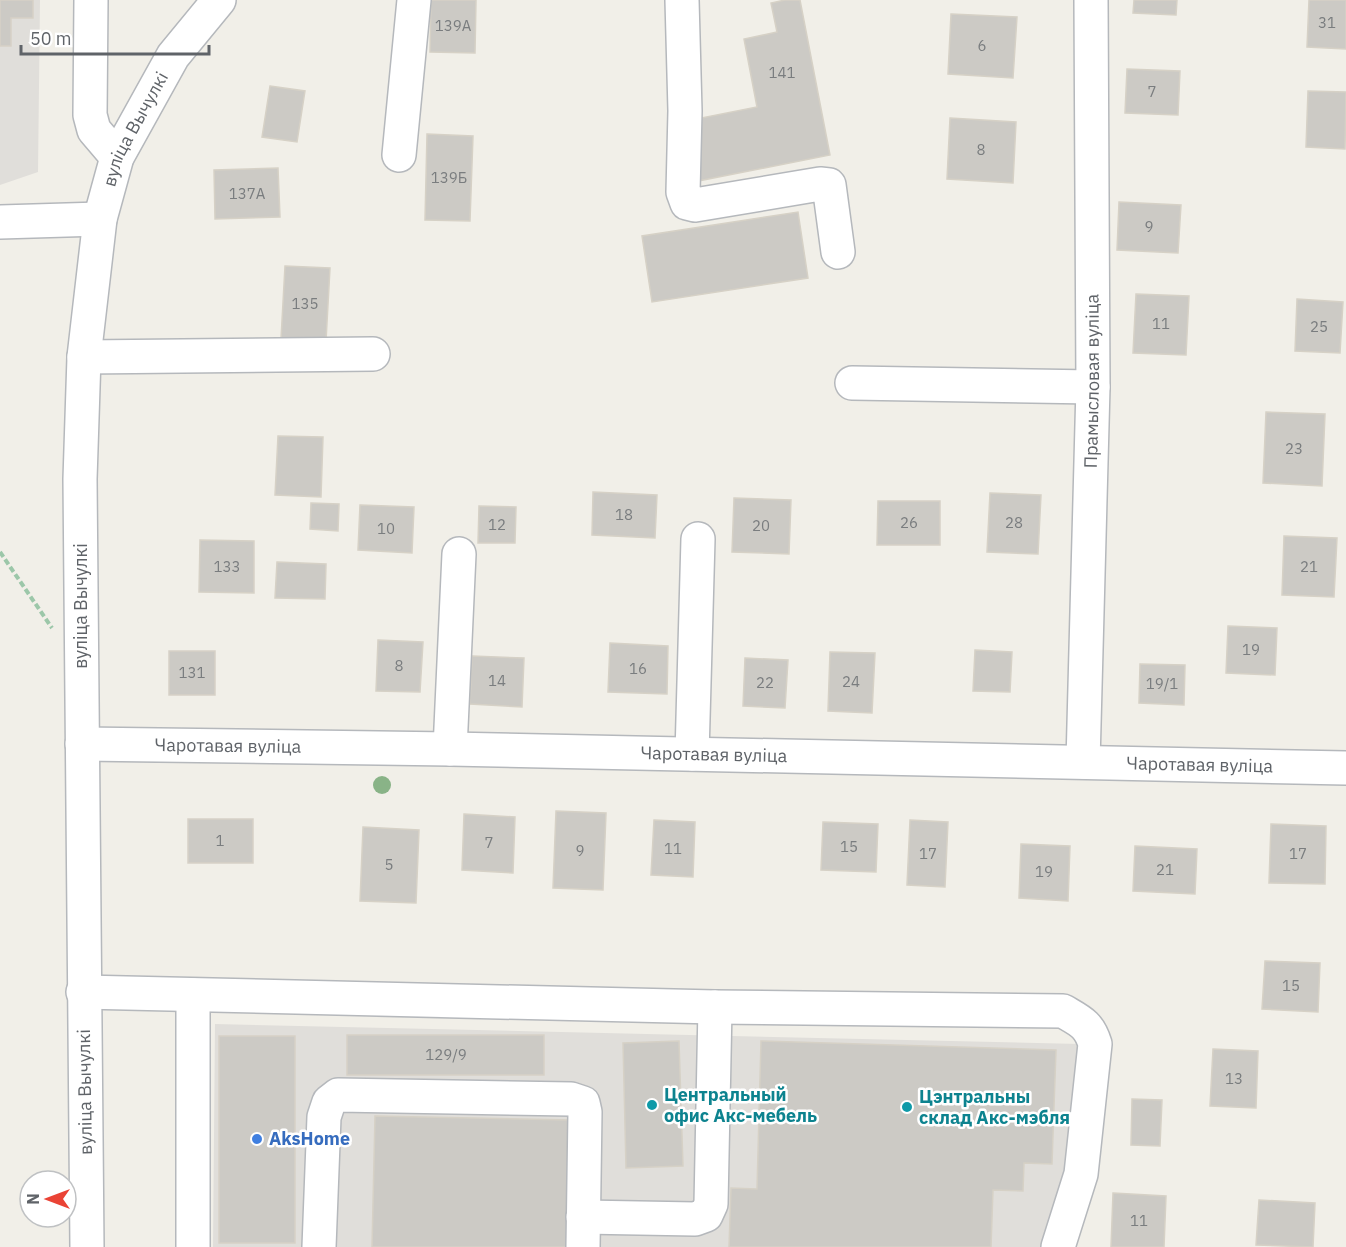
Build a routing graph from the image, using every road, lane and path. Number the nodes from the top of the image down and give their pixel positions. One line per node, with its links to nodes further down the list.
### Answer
1 (91, 0): 7 (street)
2 (219, 0): 7 (street, вуліца Вычулкі)
3 (414, 0): 6 (street)
4 (682, 0): 10 (street)
5 (1091, 0): 14 (street, Прамысловая вуліца)
6 (399, 154)
7 (117, 157): 8 (street, вуліца Вычулкі)
8 (100, 219): 9 (street); 12 (street, вуліца Вычулкі)
9 (0, 222)
10 (838, 252)
11 (373, 354): 12 (street)
12 (84, 357): 19 (street, вуліца Вычулкі)
13 (852, 383): 14 (street)
14 (1093, 387): 22 (street, Прамысловая вуліца)
15 (698, 539): 21 (street)
16 (0, 552): 18 (path)
17 (459, 554): 20 (street)
18 (59, 638)
19 (82, 744): 20 (street, Чаротавая вуліца); 24 (street, вуліца Вычулкі)
20 (450, 749): 21 (street, Чаротавая вуліца)
21 (692, 754): 22 (street, Чаротавая вуліца)
22 (1083, 762): 23 (street, Чаротавая вуліца)
23 (1346, 768)
24 (83, 992): 25 (street); 28 (street, вуліца Вычулкі)
25 (193, 995): 26 (street); 29 (street)
26 (715, 1007): 27 (street); 31 (street)
27 (583, 1232): 30 (street)
28 (91, 1247)
29 (193, 1247)
30 (318, 1247)
31 (1058, 1247)

